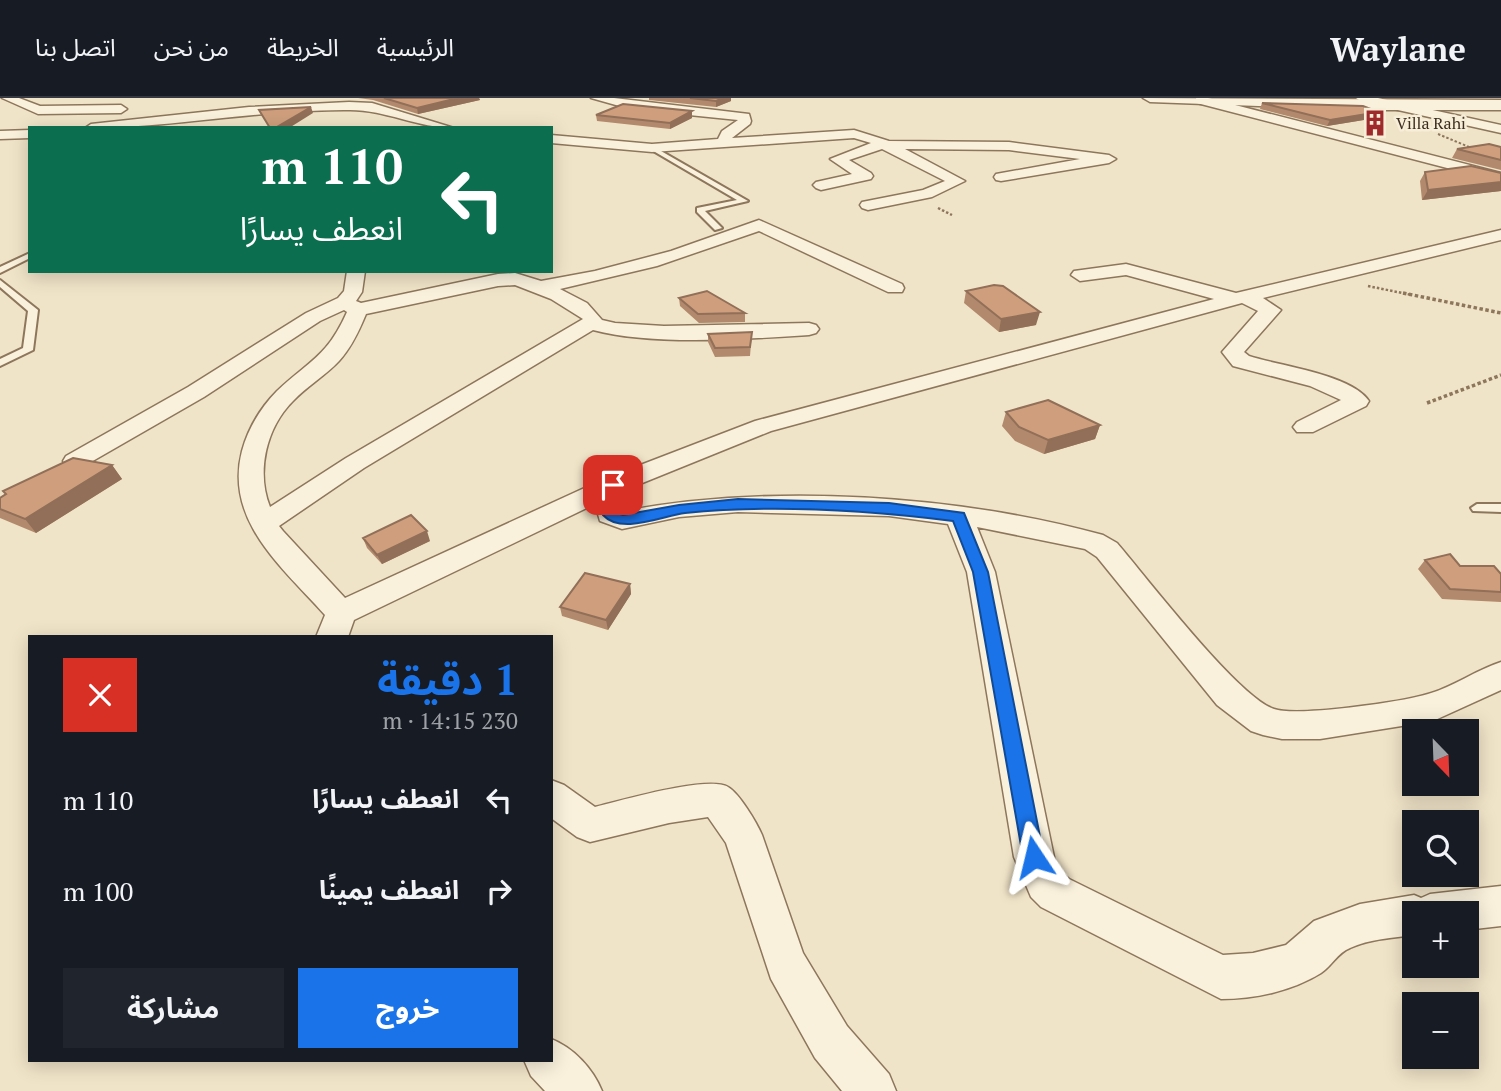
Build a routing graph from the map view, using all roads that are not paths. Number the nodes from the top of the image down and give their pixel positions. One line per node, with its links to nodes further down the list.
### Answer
1 (8, 98): 9 (street)
2 (597, 98): 19 (street)
3 (1150, 98): 5 (street)
4 (1362, 98): 8 (street)
5 (1201, 100): 8 (street); 23 (street)
6 (0, 105): 9 (street)
7 (1501, 105): 8 (street)
8 (1392, 106): 15 (street)
9 (29, 108): 10 (street)
10 (226, 113): 11 (street); 13 (street)
11 (386, 113): 12 (street); 14 (street)
12 (360, 123)
13 (109, 126)
14 (439, 126)
15 (1501, 129)
16 (28, 134): 17 (street)
17 (0, 135)
18 (553, 139): 21 (street)
19 (723, 143): 20 (street); 21 (street)
20 (883, 145): 22 (street); 24 (street); 25 (street)
21 (652, 148): 26 (lane)
22 (1002, 177)
23 (1501, 178)
24 (821, 185)
25 (868, 205)
26 (718, 228)
27 (1501, 235): 35 (street)
28 (28, 257): 29 (lane)
29 (0, 270)
30 (356, 273): 36 (street)
31 (1080, 275): 35 (street)
32 (0, 283): 39 (lane)
33 (538, 287): 34 (street); 36 (street); 37 (street)
34 (895, 288)
35 (1240, 298): 40 (street); 42 (street)
36 (352, 306): 41 (street); 46 (street)
37 (591, 323): 38 (street); 46 (street)
38 (809, 329)
39 (0, 363)
40 (1305, 427)
41 (75, 461)
42 (613, 485): 45 (street); 47 (street)
43 (1477, 508): 44 (lane)
44 (1501, 508)
45 (959, 517): 48 (street); 52 (street)
46 (265, 523): 47 (street)
47 (337, 625)
48 (1501, 675)
49 (553, 797): 55 (street)
50 (1501, 906): 51 (street)
51 (1479, 908)
52 (1402, 916)
53 (549, 1062): 54 (street)
54 (578, 1091)
55 (872, 1091)

